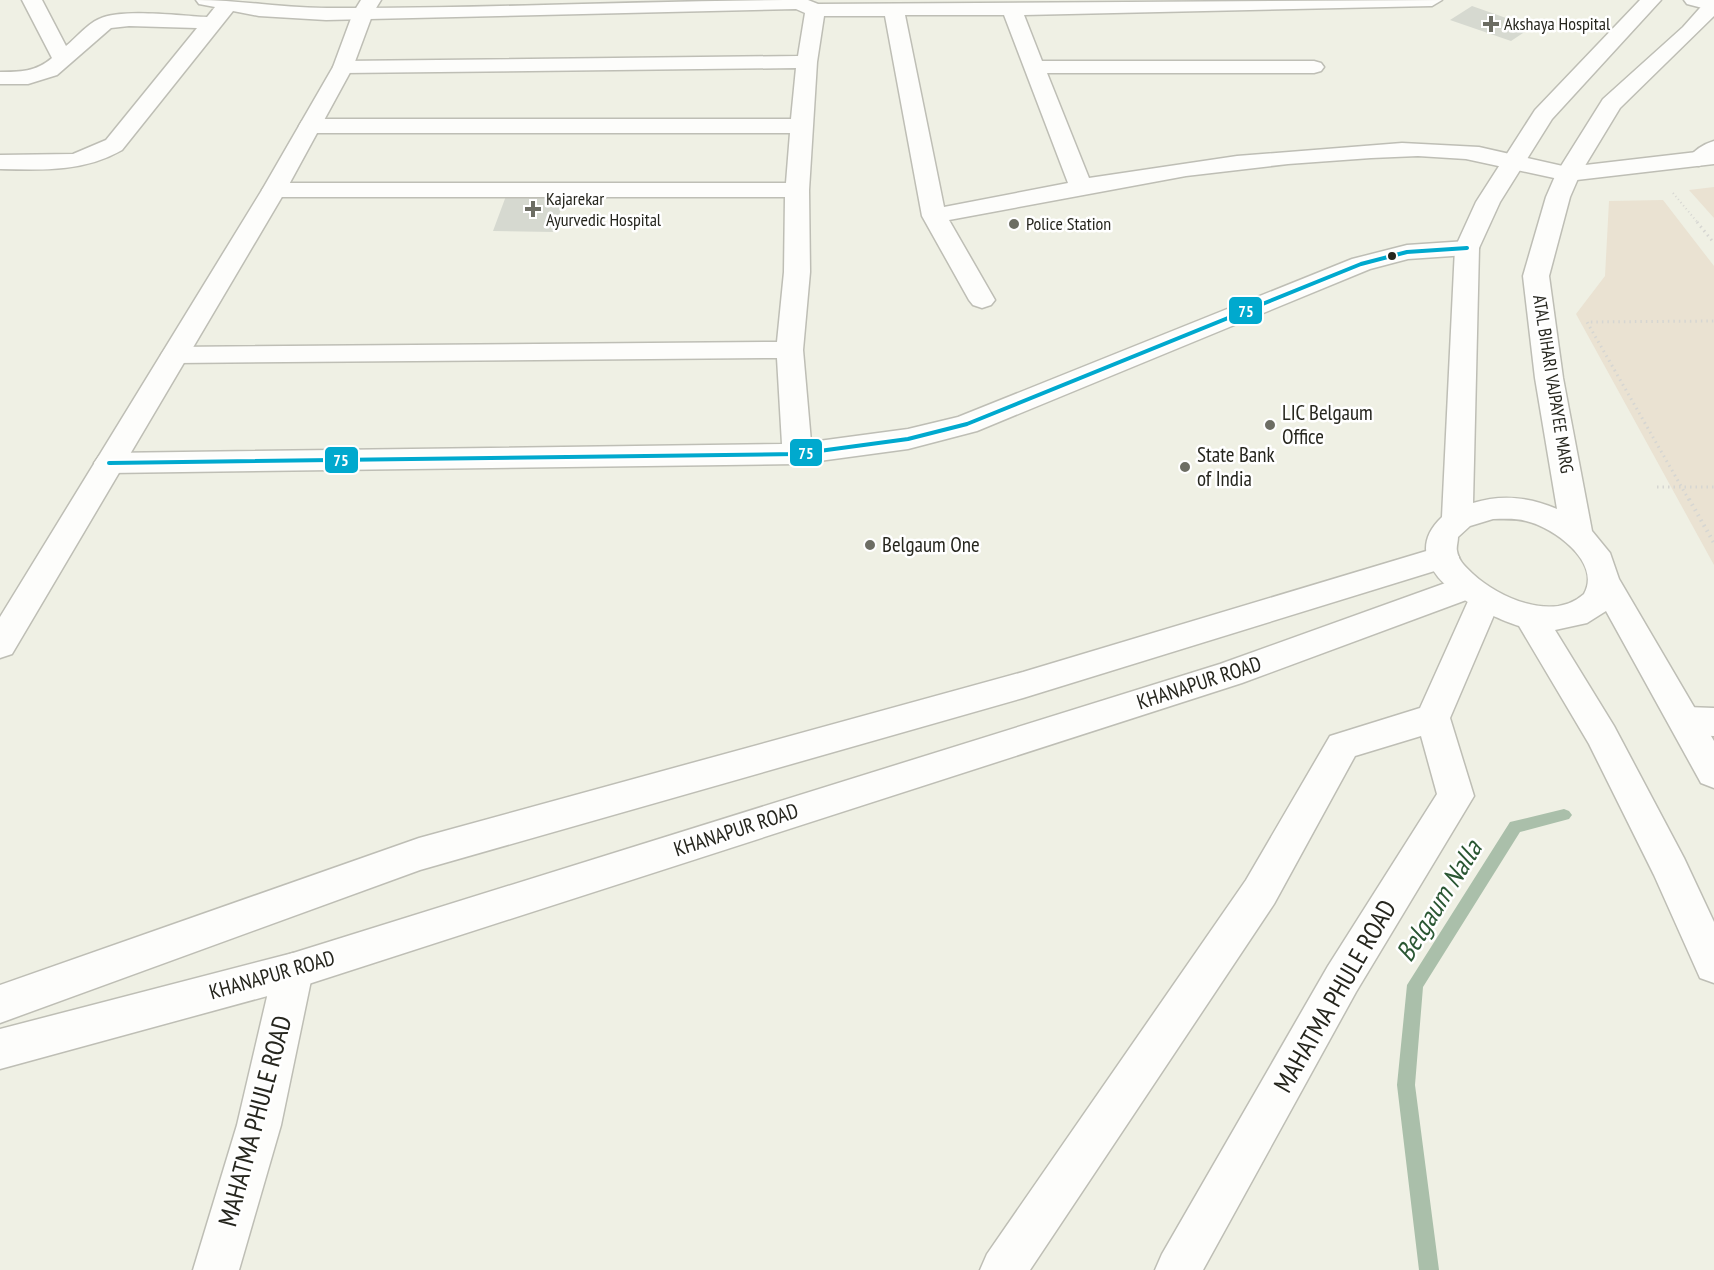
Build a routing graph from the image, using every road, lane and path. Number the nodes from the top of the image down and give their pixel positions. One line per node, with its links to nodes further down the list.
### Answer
1 (33, 0): 11 (street)
2 (1432, 0): 9 (street)
3 (1651, 0): 20 (street)
4 (217, 3): 7 (street); 10 (street)
5 (1707, 3): 23 (street, ATAL BIHARI VAJPAYEE MARG)
6 (801, 4): 7 (street); 8 (street); 12 (street)
7 (367, 7): 13 (street)
8 (894, 9): 9 (street); 27 (street)
9 (1012, 9): 15 (street)
10 (213, 23): 11 (street); 21 (street)
11 (64, 61): 16 (street)
12 (807, 62): 13 (street); 18 (street)
13 (343, 67): 17 (street)
14 (1314, 67): 15 (street)
15 (1036, 68): 24 (street)
16 (0, 78)
17 (310, 126): 18 (street); 25 (street)
18 (802, 126): 26 (street)
19 (1709, 155): 22 (street)
20 (1516, 160): 23 (street); 24 (street); 29 (street)
21 (0, 162)
22 (1650, 165): 23 (street); 28 (path)
23 (1568, 174): 40 (street, ATAL BIHARI VAJPAYEE MARG)
24 (1081, 187): 27 (street)
25 (274, 190): 26 (street); 33 (street)
26 (796, 190): 32 (street)
27 (934, 216): 30 (street)
28 (1714, 243)
29 (1467, 248): 34 (street); 39 (street)
30 (982, 300)
31 (1714, 321): 37 (path)
32 (790, 350): 33 (street); 34 (street)
33 (175, 355): 35 (street)
34 (797, 454): 35 (street)
35 (110, 463): 46 (street)
36 (1657, 487): 37 (path)
37 (1682, 487): 38 (path); 41 (path)
38 (1714, 487)
39 (1457, 518): 40 (street); 42 (street)
40 (1577, 535): 43 (street)
41 (1714, 543)
42 (1443, 557): 44 (street); 52 (street)
43 (1604, 580): 45 (street); 48 (street)
44 (1474, 595): 45 (street); 47 (street); 51 (street, KHANAPUR ROAD)
45 (1530, 617): 50 (street)
46 (0, 645)
47 (1433, 718): 55 (street); 56 (street, MAHATMA PHULE ROAD)
48 (1700, 722): 49 (street)
49 (1714, 773)
50 (1714, 965)
51 (293, 971): 53 (street, KHANAPUR ROAD); 54 (street, MAHATMA PHULE ROAD)
52 (0, 1004)
53 (0, 1049)
54 (216, 1270)
55 (1003, 1270)
56 (1178, 1270)

